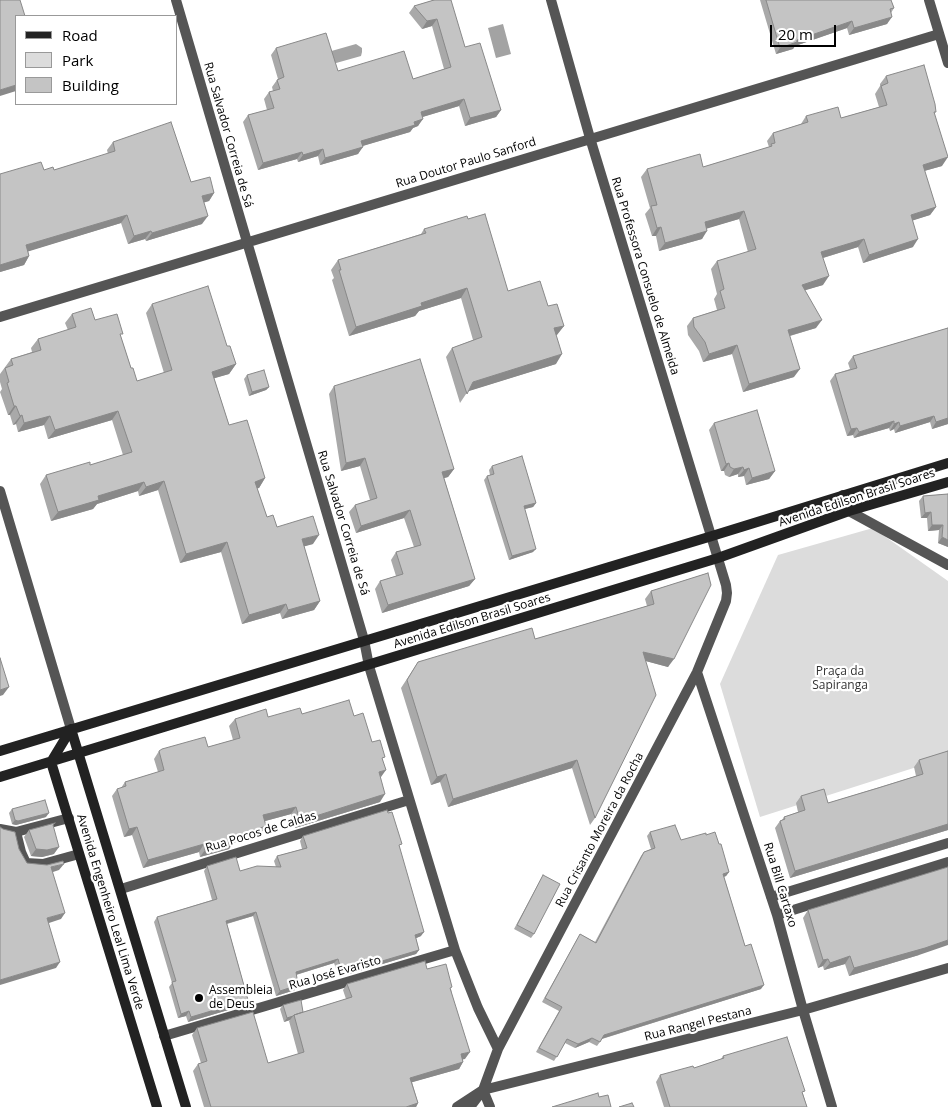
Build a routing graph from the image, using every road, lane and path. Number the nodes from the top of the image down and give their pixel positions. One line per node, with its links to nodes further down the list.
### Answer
1 (176, 0): 7 (street, Rua Salvador Correia de Sá)
2 (551, 0): 6 (street, Rua Professora Consuelo de Almeida)
3 (930, 0): 4 (street)
4 (939, 34): 5 (street); 6 (street, Rua Doutor Paulo Sanford)
5 (948, 63)
6 (590, 138): 7 (street, Rua Doutor Paulo Sanford); 14 (street, Rua Professora Consuelo de Almeida)
7 (247, 244): 8 (street, Rua Doutor Paulo Sanford); 17 (street, Rua Salvador Correia de Sá)
8 (0, 317)
9 (948, 463): 12 (main road, Avenida Edilson Brasil Soares)
10 (948, 482): 13 (main road, Avenida Edilson Brasil Soares)
11 (0, 491): 20 (street, Avenida Engenheiro Leal Lima Verde)
12 (843, 495): 13 (street); 14 (main road, Avenida Edilson Brasil Soares)
13 (848, 511): 15 (main road, Avenida Edilson Brasil Soares); 16 (street)
14 (712, 536): 15 (street, Rua Professora Consuelo de Almeida); 17 (main road, Avenida Edilson Brasil Soares)
15 (718, 558): 18 (main road, Avenida Edilson Brasil Soares); 19 (street, Rua Crisanto Moreira da Rocha)
16 (948, 565)
17 (364, 640): 18 (street, Rua Salvador Correia de Sá); 20 (main road, Avenida Edilson Brasil Soares)
18 (369, 666): 22 (main road, Avenida Edilson Brasil Soares); 25 (street, Rua Salvador Correia de Sá)
19 (698, 672): 33 (street, Rua Bill Cartaxo); 39 (street, Rua Crisanto Moreira da Rocha)
20 (71, 729): 21 (main road, Avenida Edilson Brasil Soares); 22 (main road, Avenida Engenheiro Leal Lima Verde); 23 (main road)
21 (0, 751)
22 (79, 754): 23 (main road, Avenida Edilson Brasil Soares); 32 (main road, Avenida Engenheiro Leal Lima Verde)
23 (52, 762): 24 (main road, Avenida Edilson Brasil Soares); 26 (main road, Avenida Engenheiro Leal Lima Verde)
24 (0, 777)
25 (409, 800): 32 (street, Rua Pocos de Caldas); 35 (street, Rua Salvador Correia de Sá)
26 (69, 818): 28 (street); 30 (main road, Avenida Engenheiro Leal Lima Verde)
27 (0, 829): 28 (street)
28 (16, 832): 30 (street)
29 (948, 843): 33 (street)
30 (79, 854): 41 (main road, Avenida Engenheiro Leal Lima Verde)
31 (948, 862): 34 (street)
32 (121, 889): 38 (main road, Avenida Engenheiro Leal Lima Verde)
33 (771, 897): 34 (street, Rua Bill Cartaxo)
34 (777, 915): 37 (street, Rua Bill Cartaxo)
35 (455, 950): 38 (street, Rua José Evaristo); 39 (street, Rua Salvador Correia de Sá)
36 (948, 968): 37 (street, Rua Rangel Pestana)
37 (803, 1010): 40 (street, Rua Rangel Pestana); 46 (street, Rua Bill Cartaxo)
38 (164, 1036): 42 (main road, Avenida Engenheiro Leal Lima Verde)
39 (498, 1049): 40 (street, Rua Crisanto Moreira da Rocha)
40 (484, 1090): 43 (street, Rua Rangel Pestana); 44 (street, Rua Crisanto Moreira da Rocha); 45 (street)
41 (157, 1107)
42 (186, 1107)
43 (457, 1107)
44 (470, 1107)
45 (490, 1107)
46 (832, 1107)

